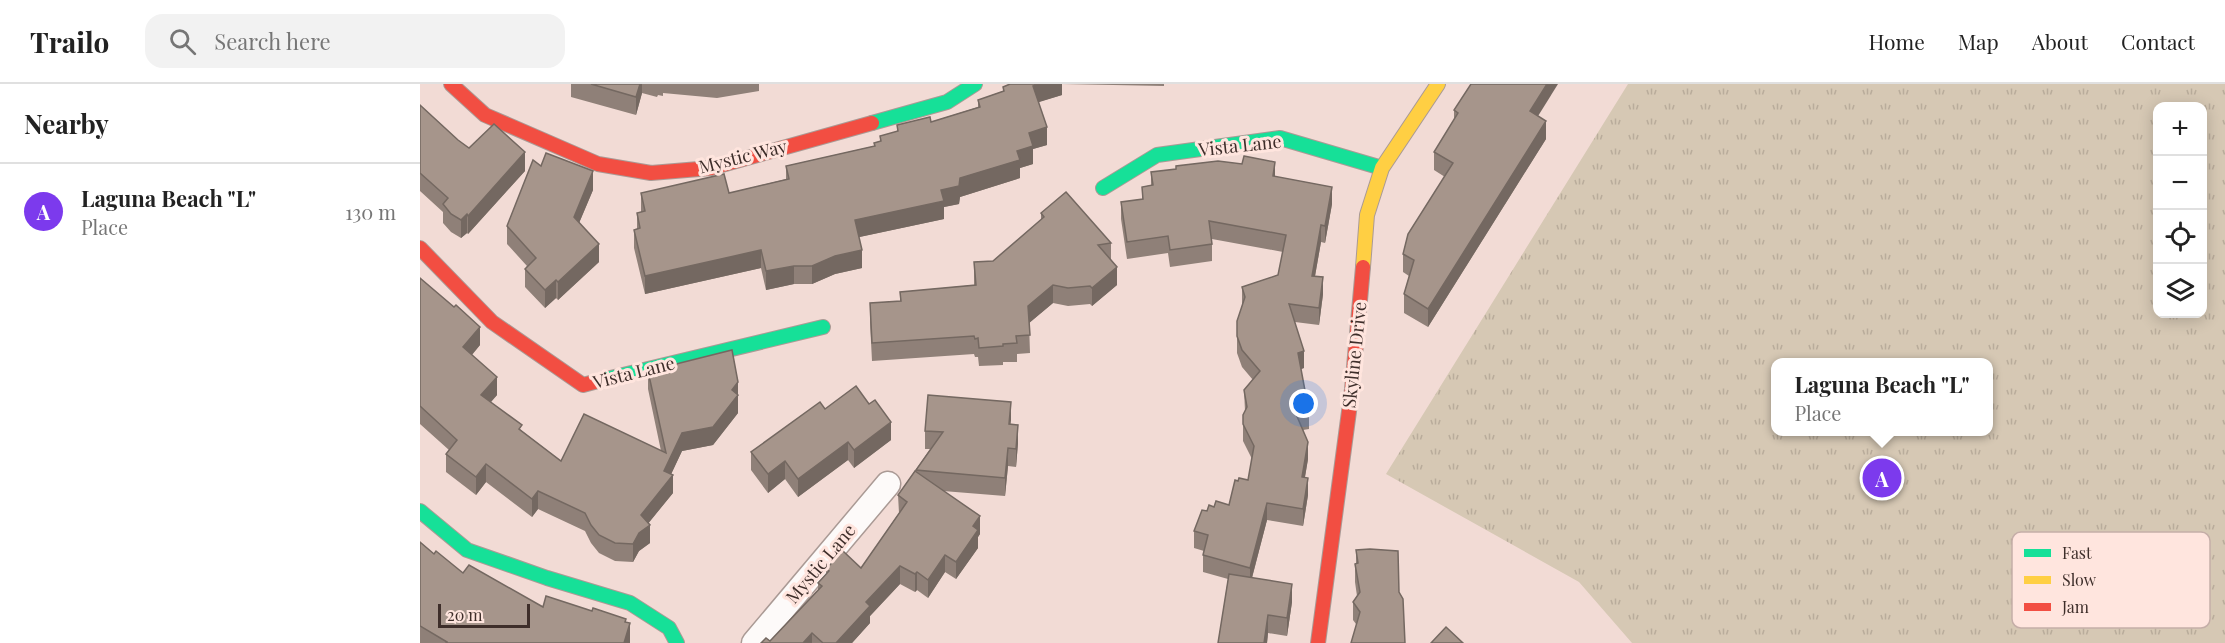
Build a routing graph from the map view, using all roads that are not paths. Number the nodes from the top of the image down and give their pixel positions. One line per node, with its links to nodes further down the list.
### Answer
1 (451, 84): 2 (street, Mystic Way)
2 (975, 84)
3 (1438, 84): 4 (street, Skyline Drive)
4 (1382, 168): 5 (street, Vista Lane); 12 (street, Skyline Drive)
5 (1103, 188)
6 (420, 248): 7 (street, Vista Lane)
7 (823, 327)
8 (888, 484): 11 (street, Mystic Lane)
9 (420, 511): 10 (street)
10 (677, 643)
11 (754, 643)
12 (1318, 643)

